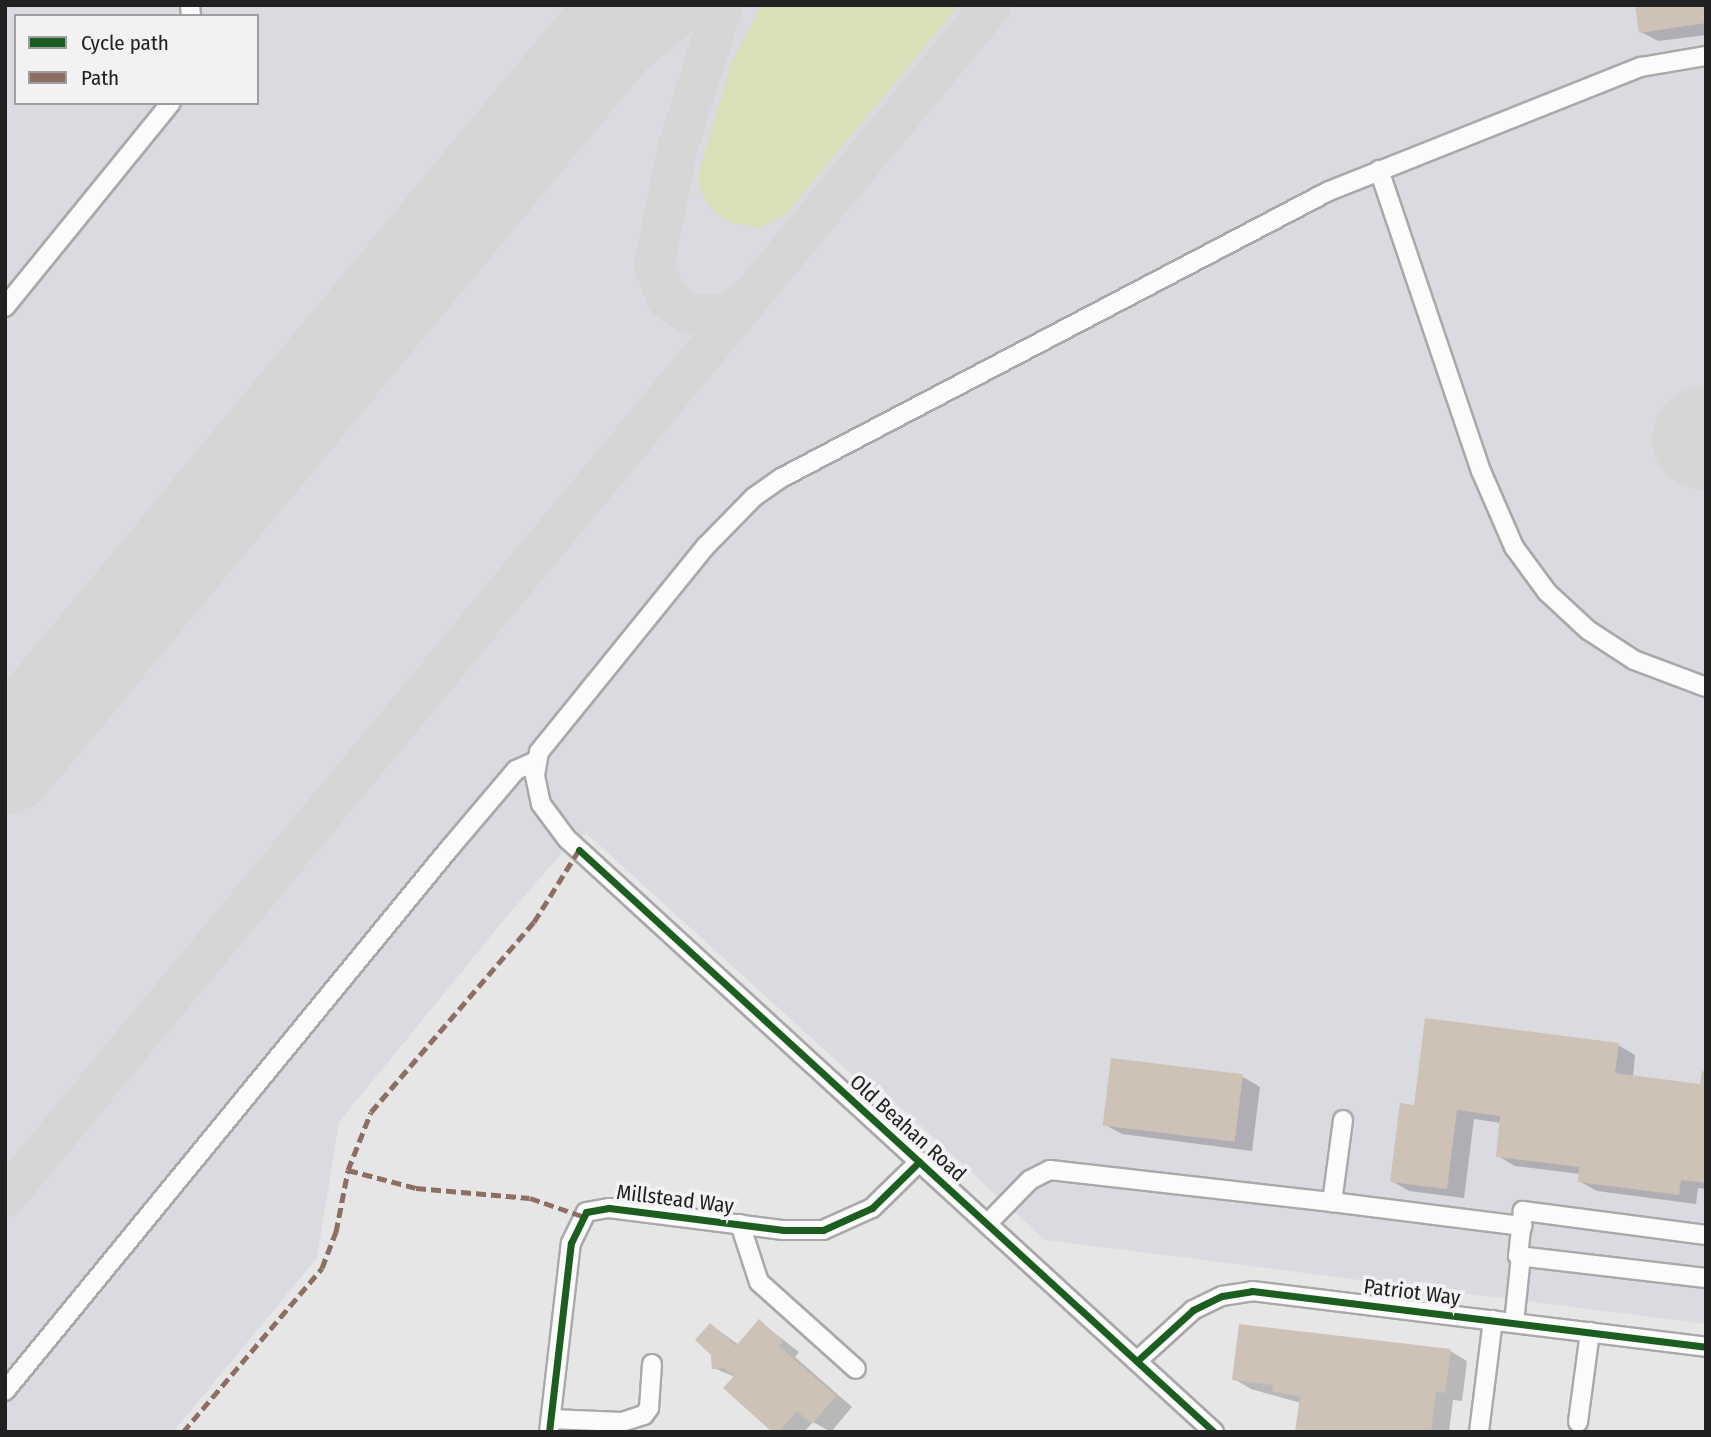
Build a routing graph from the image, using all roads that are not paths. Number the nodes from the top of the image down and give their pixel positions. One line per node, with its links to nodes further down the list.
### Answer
1 (1706, 56): 3 (street)
2 (169, 105): 4 (street)
3 (1379, 170): 5 (street); 6 (street)
4 (5, 307)
5 (1706, 687)
6 (536, 761): 8 (street, Old Beahan Road); 23 (street)
7 (1343, 1120): 9 (street)
8 (919, 1162): 10 (street, Millstead Way); 11 (street, Old Beahan Road)
9 (1332, 1202): 11 (street); 12 (street)
10 (740, 1224): 22 (street); 25 (street, Millstead Way)
11 (987, 1224): 20 (street, Old Beahan Road)
12 (1521, 1226): 13 (street); 14 (street)
13 (1706, 1235)
14 (1521, 1256): 15 (street); 17 (street)
15 (1706, 1278)
16 (1493, 1320): 17 (street, Patriot Way); 20 (street, Patriot Way); 27 (street)
17 (1514, 1323): 18 (street, Patriot Way)
18 (1590, 1332): 19 (street, Patriot Way); 24 (street)
19 (1706, 1347)
20 (1136, 1361): 26 (street, Old Beahan Road)
21 (652, 1364): 25 (street)
22 (856, 1369)
23 (5, 1391)
24 (1578, 1422)
25 (550, 1426)
26 (1214, 1432)
27 (1479, 1432)

